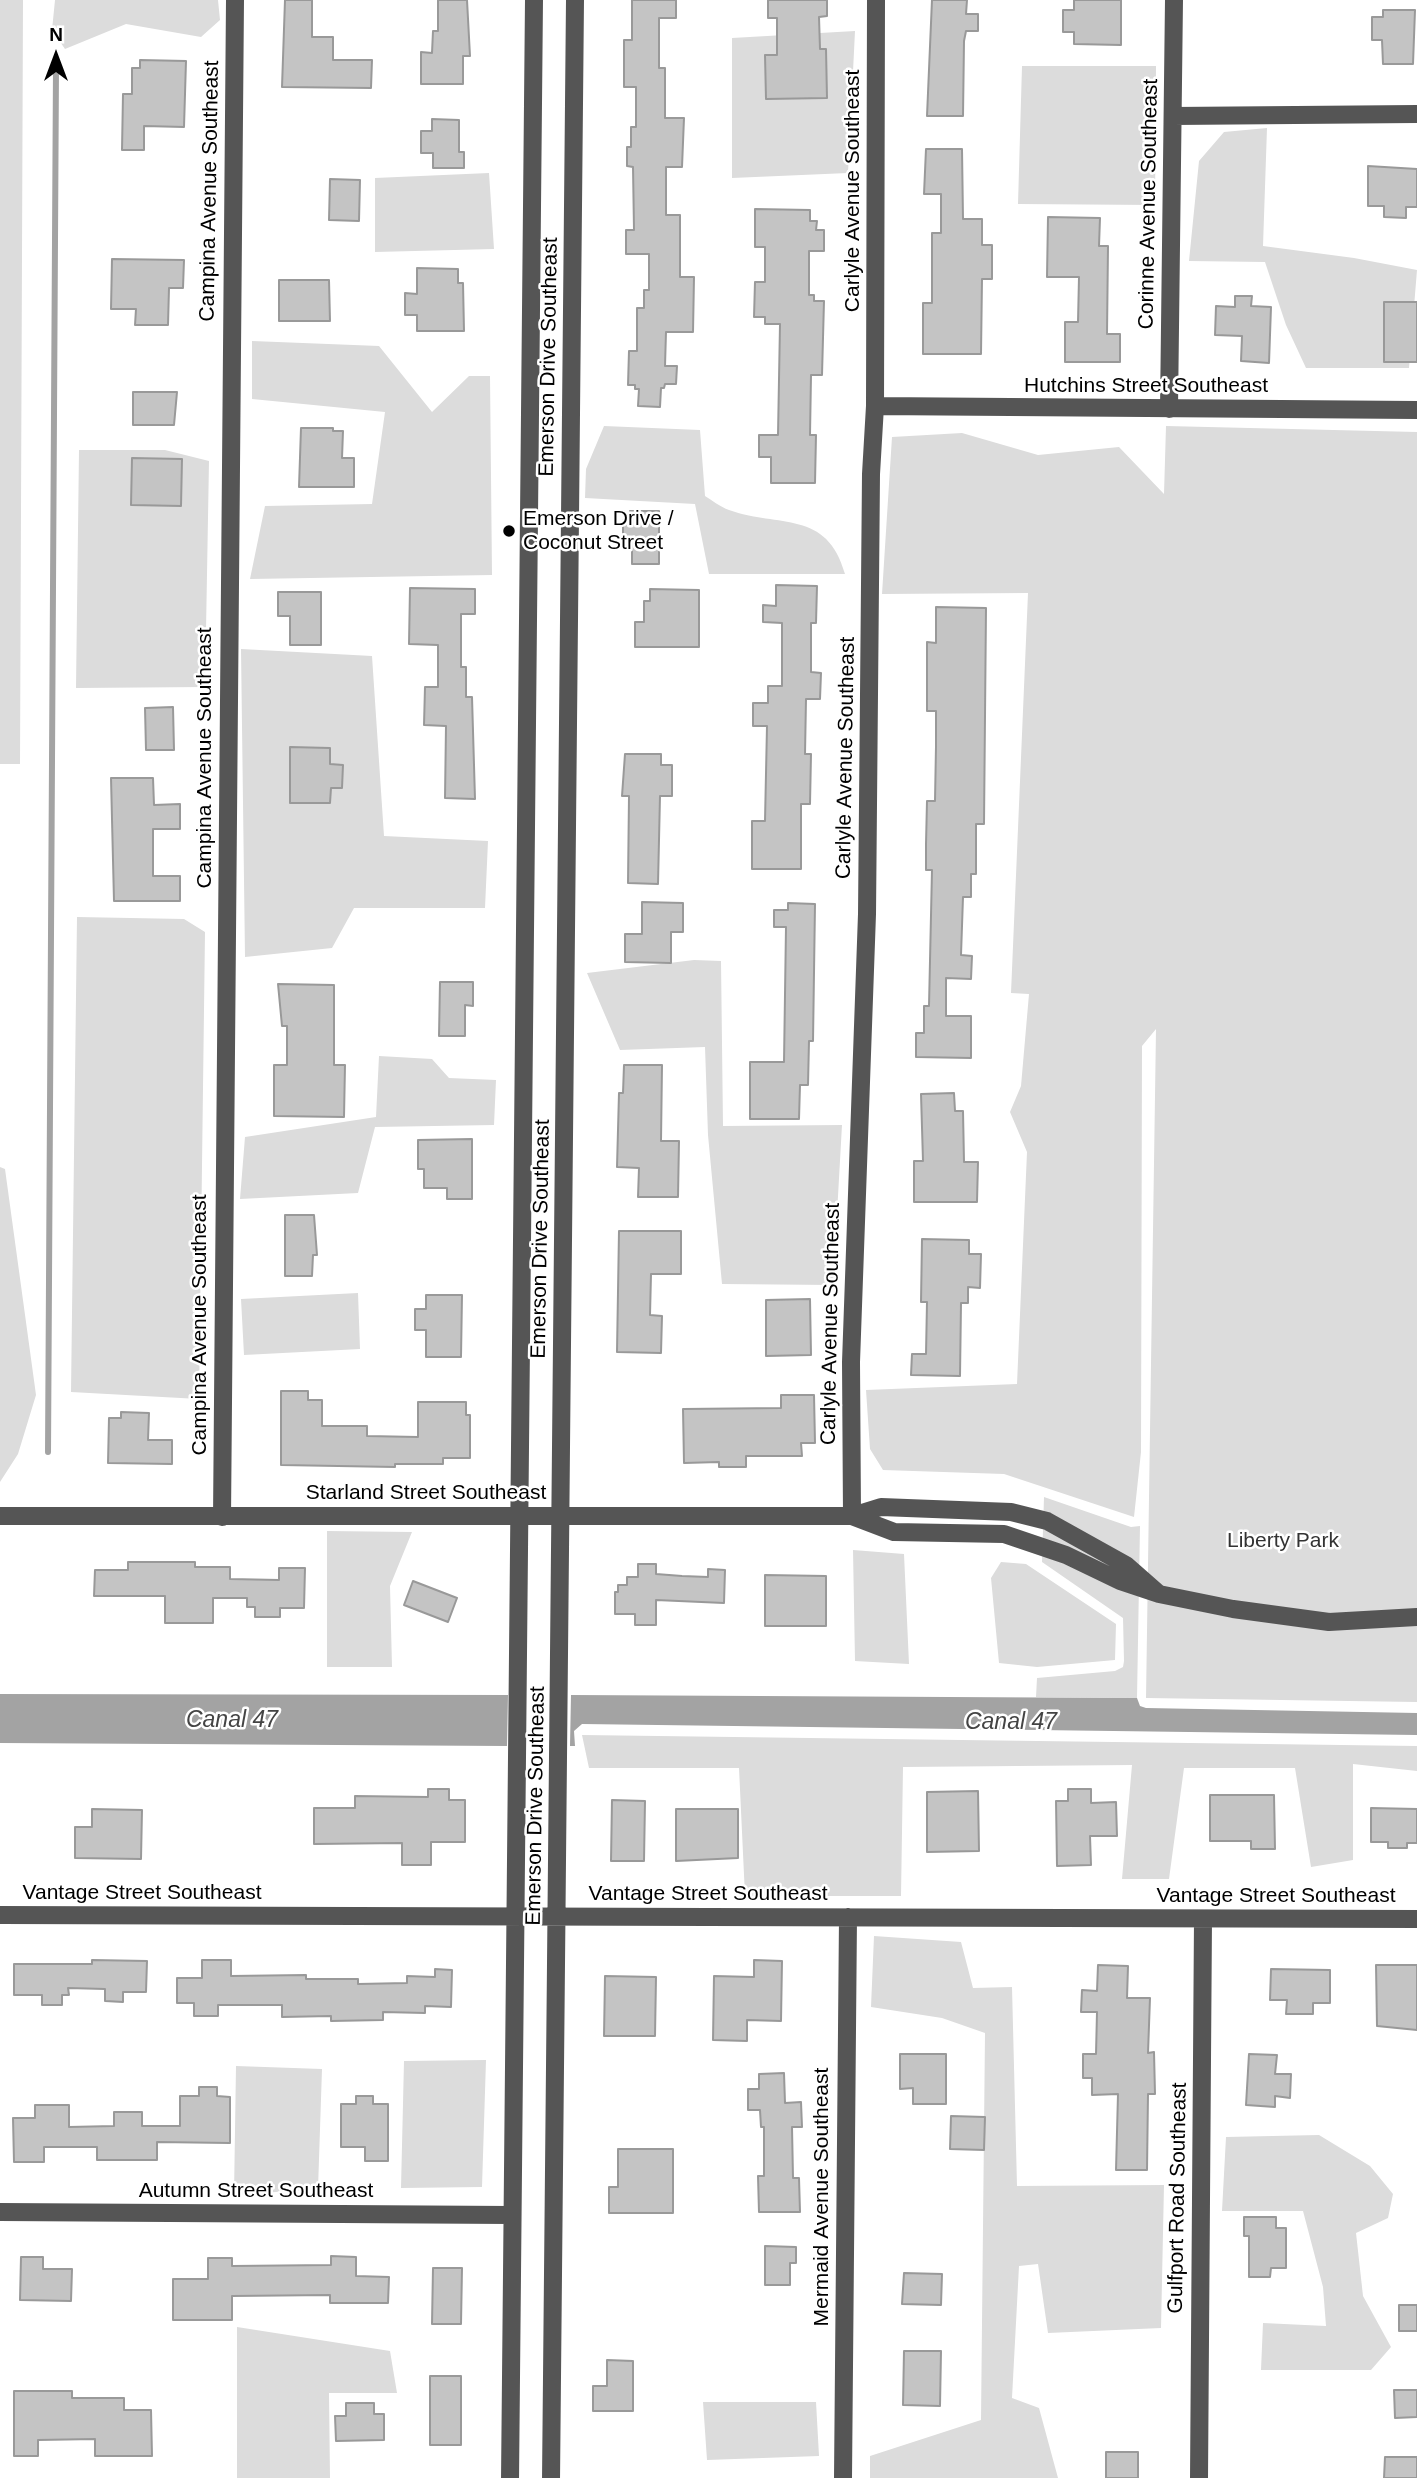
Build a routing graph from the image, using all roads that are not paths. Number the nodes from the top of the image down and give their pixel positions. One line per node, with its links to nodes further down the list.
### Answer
1 (235, 0): 15 (street, Campina Avenue Southeast)
2 (534, 0): 11 (street, Emerson Drive Southeast)
3 (575, 0): 12 (street, Emerson Drive Southeast)
4 (876, 0): 8 (street, Carlyle Avenue Southeast)
5 (1174, 0): 7 (street, Corinne Avenue Southeast)
6 (1417, 114): 7 (street)
7 (1173, 116): 9 (street, Corinne Avenue Southeast)
8 (875, 406): 9 (street, Hutchins Street Southeast); 14 (street, Carlyle Avenue Southeast)
9 (1169, 410): 10 (street, Hutchins Street Southeast)
10 (1417, 410)
11 (520, 1514): 12 (street, Starland Street Southeast); 15 (street, Starland Street Southeast); 19 (street, Emerson Drive Southeast)
12 (561, 1515): 14 (street, Starland Street Southeast); 20 (street, Emerson Drive Southeast)
13 (0, 1516): 15 (street, Starland Street Southeast)
14 (852, 1516): 16 (street, Starland Street Southeast); 16 (street, Starland Street Southeast)
15 (222, 1517)
16 (1159, 1594): 17 (street, Starland Street Southeast)
17 (1417, 1617)
18 (0, 1915): 19 (street, Vantage Street Southeast)
19 (517, 1916): 20 (street, Vantage Street Southeast); 25 (street, Emerson Drive Southeast)
20 (558, 1917): 21 (street, Vantage Street Southeast); 27 (street, Emerson Drive Southeast)
21 (848, 1917): 22 (street, Vantage Street Southeast); 28 (street, Mermaid Avenue Southeast)
22 (1203, 1919): 23 (street, Vantage Street Southeast); 29 (street, Gulfport Road Southeast)
23 (1417, 1919)
24 (0, 2212): 25 (street, Autumn Street Southeast)
25 (511, 2215): 26 (street, Emerson Drive Southeast)
26 (510, 2478)
27 (551, 2478)
28 (843, 2478)
29 (1199, 2478)

